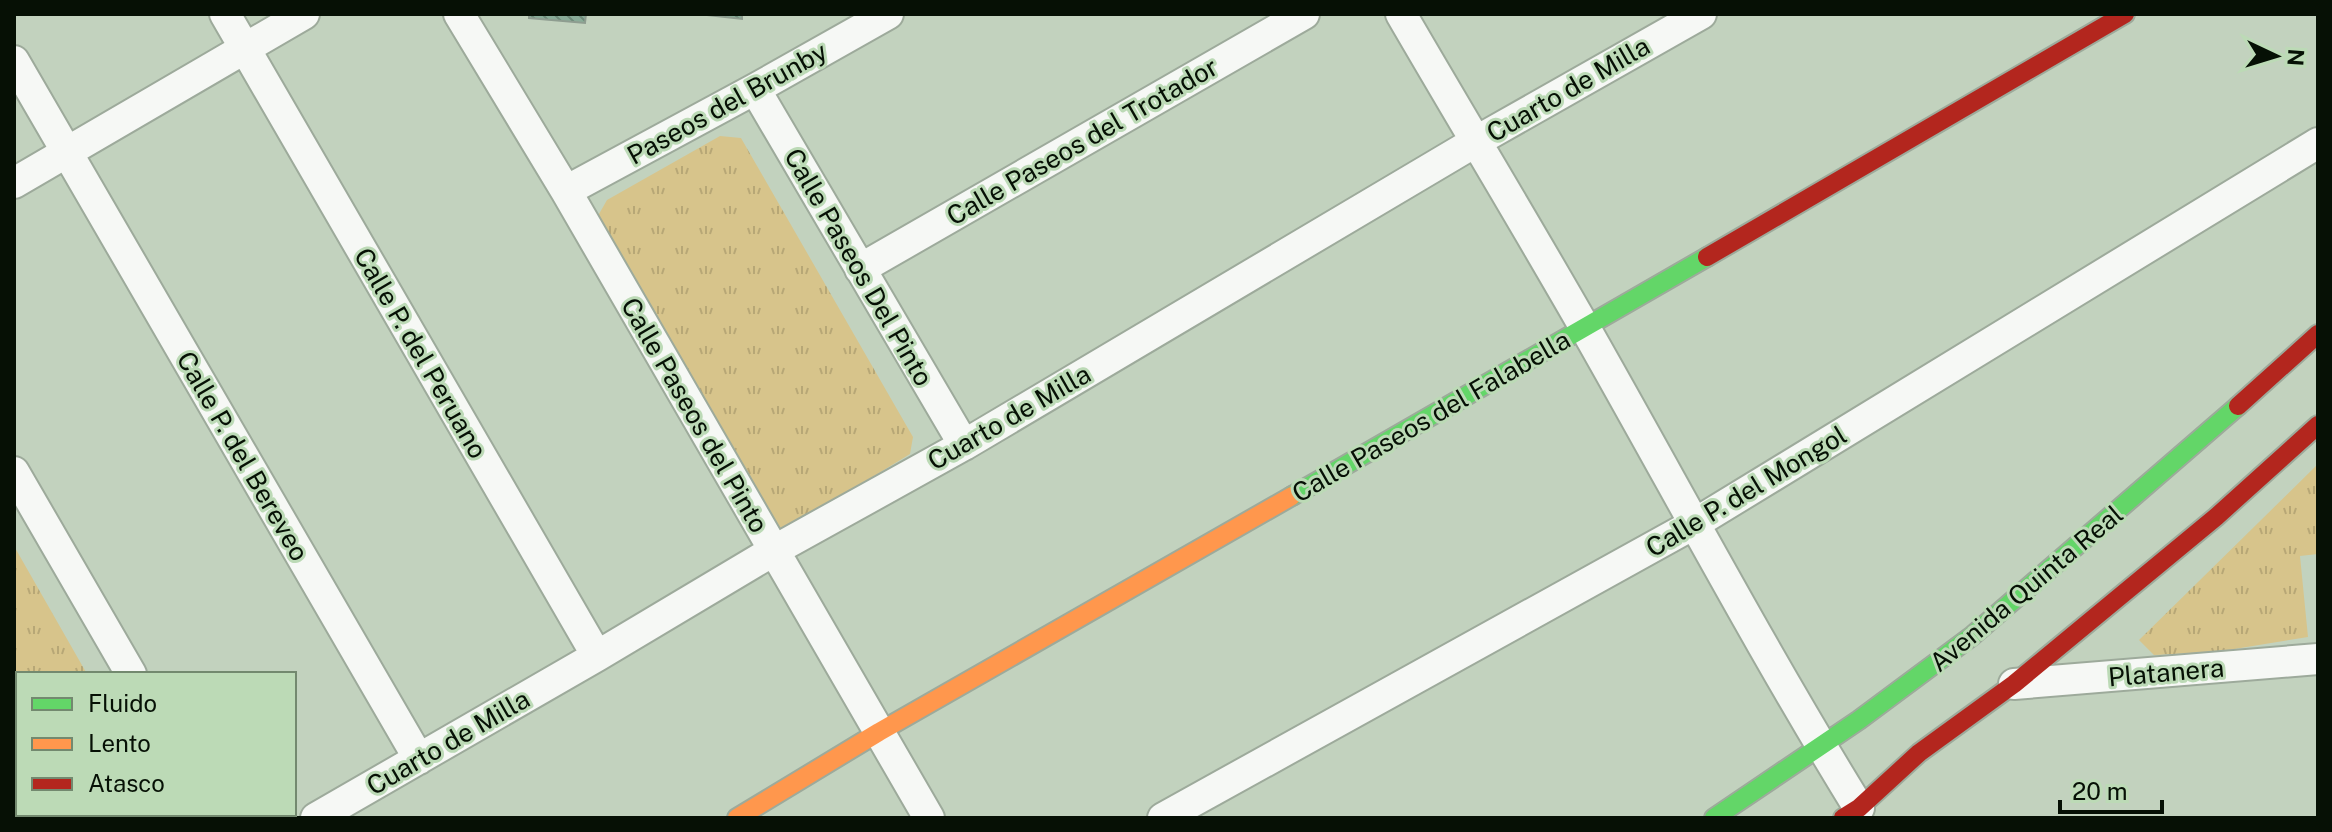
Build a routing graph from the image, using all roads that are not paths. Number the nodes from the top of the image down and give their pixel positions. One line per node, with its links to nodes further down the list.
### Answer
1 (225, 14): 9 (street, Calle P. del Peruano)
2 (304, 14): 9 (street)
3 (459, 14): 16 (street, Calle Paseos del Pinto)
4 (888, 14): 11 (street, Paseos del Brunby)
5 (1304, 14): 17 (street, Calle Paseos del Trotador)
6 (1401, 14): 12 (street)
7 (1701, 14): 12 (street, Cuarto de Milla)
8 (2125, 14): 18 (street, Calle Paseos del Falabella)
9 (245, 49): 14 (street); 25 (street, Calle P. del Peruano)
10 (14, 61): 14 (street, Calle P. del Bereveo)
11 (755, 89): 16 (street, Paseos del Brunby); 17 (street, Calle Paseos Del Pinto)
12 (1475, 142): 18 (street); 21 (street, Cuarto de Milla)
13 (2318, 143): 23 (street, Calle P. del Mongol)
14 (67, 152): 15 (street); 31 (street, Calle P. del Bereveo)
15 (14, 183)
16 (566, 191): 24 (street, Calle Paseos del Pinto)
17 (860, 269): 21 (street, Calle Paseos Del Pinto)
18 (1585, 328): 23 (street); 29 (street, Calle Paseos del Falabella)
19 (2318, 334): 30 (street, Avenida Quinta Real)
20 (2318, 425): 28 (street)
21 (964, 445): 24 (street, Cuarto de Milla)
22 (14, 472): 27 (street)
23 (1694, 524): 30 (street); 36 (street, Calle P. del Mongol)
24 (773, 551): 25 (street, Cuarto de Milla); 29 (street, Calle Paseos del Pinto)
25 (597, 656): 31 (street, Cuarto de Milla)
26 (2318, 659): 28 (street, Platanera)
27 (130, 672)
28 (2014, 684): 32 (street)
29 (879, 732): 34 (street, Calle Paseos del Falabella); 35 (street, Calle Paseos del Pinto)
30 (1821, 746): 32 (street); 37 (street, Avenida Quinta Real)
31 (419, 759): 33 (street, Cuarto de Milla)
32 (1851, 813)
33 (316, 818)
34 (737, 818)
35 (929, 818)
36 (1163, 818)
37 (1714, 818)

